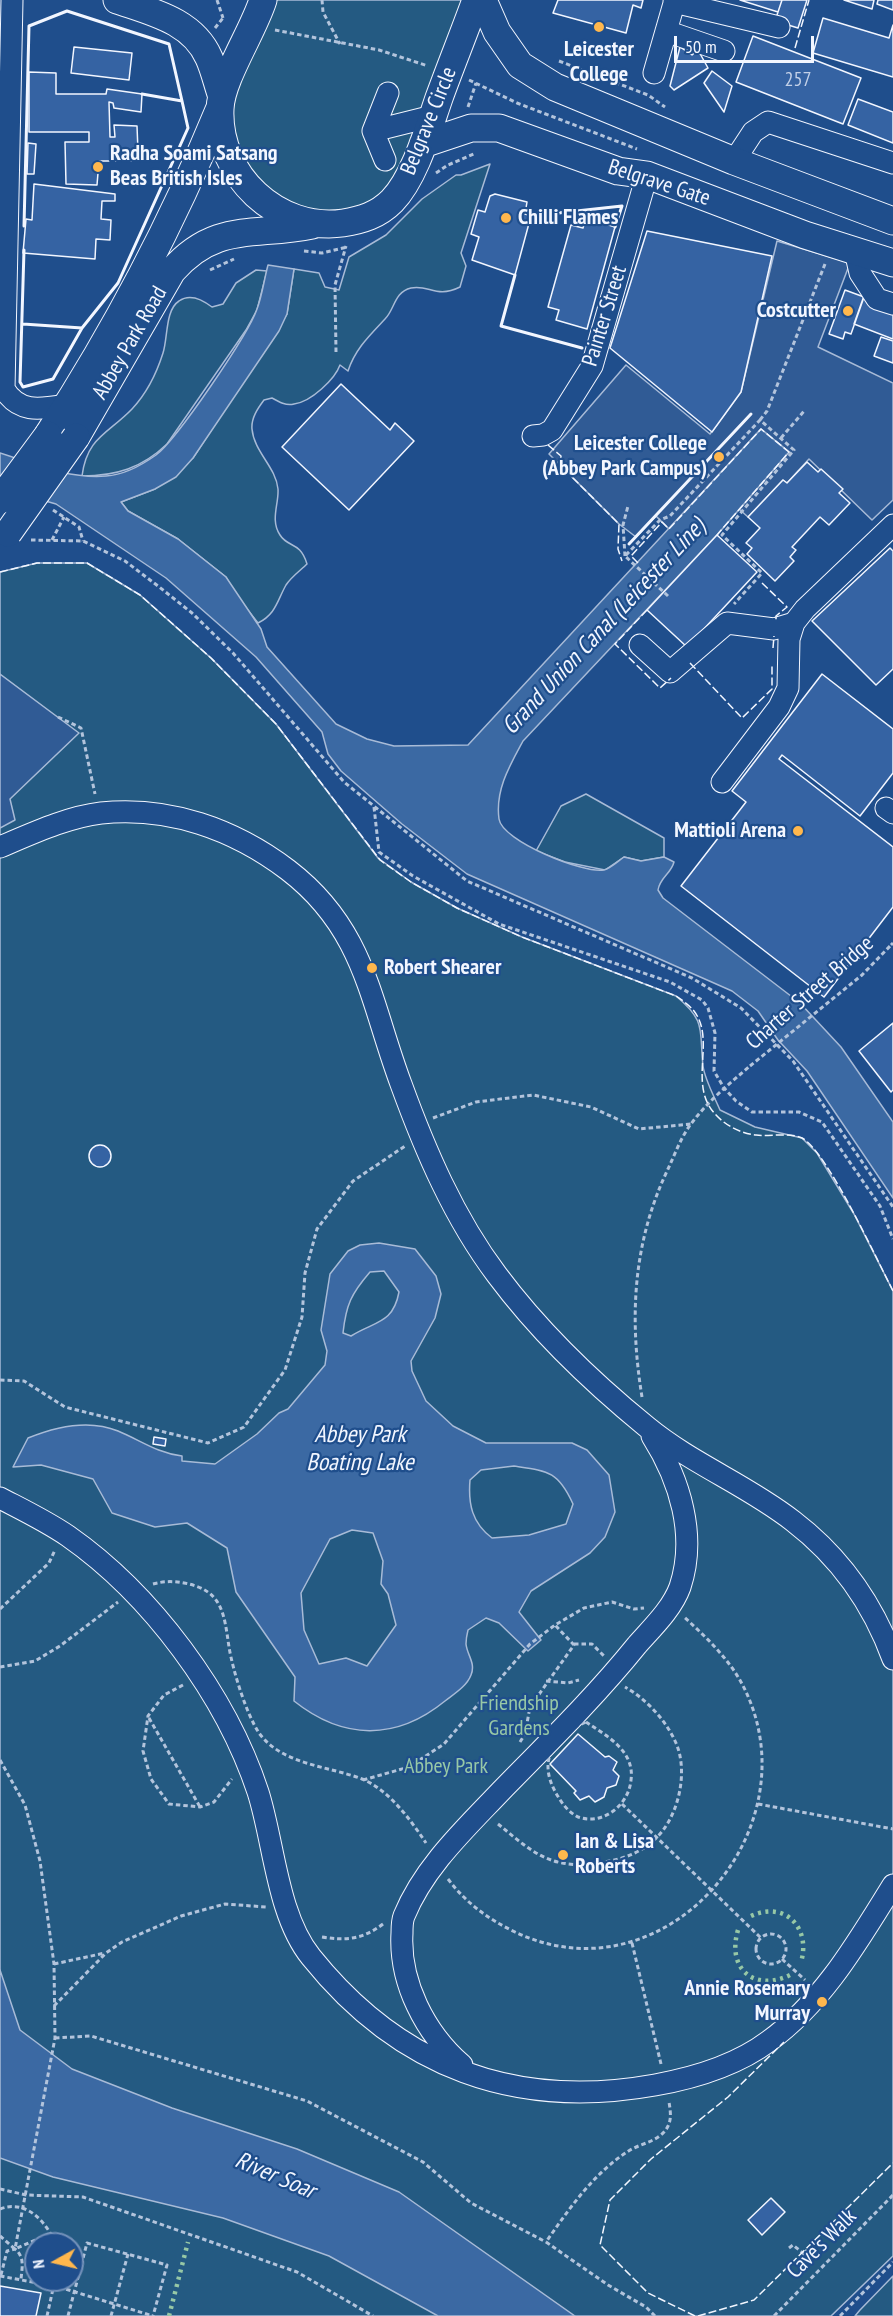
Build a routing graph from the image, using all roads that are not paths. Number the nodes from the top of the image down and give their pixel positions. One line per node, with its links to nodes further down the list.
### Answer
1 (12, 0): 20 (street)
2 (117, 0): 12 (main road, Belgrave Circle)
3 (476, 0): 13 (main road, Belgrave Circle)
4 (483, 0): 17 (main road, Belgrave Gate)
5 (675, 1): 7 (street); 8 (street)
6 (259, 12): 12 (main road)
7 (779, 27)
8 (666, 32): 9 (street); 10 (street)
9 (724, 51)
10 (654, 73)
11 (388, 93): 14 (street)
12 (220, 102): 22 (main road, Belgrave Circle); 26 (main road, Abbey Park Road)
13 (433, 116): 14 (street); 15 (main road, Belgrave Circle)
14 (373, 131): 16 (street)
15 (423, 144): 19 (main road, Belgrave Gate); 22 (main road, Belgrave Circle)
16 (385, 160)
17 (734, 161): 18 (street); 21 (main road, Belgrave Gate)
18 (893, 163)
19 (647, 175): 23 (main road, Belgrave Gate); 27 (street, Painter Street)
20 (4, 198): 26 (street)
21 (893, 222)
22 (314, 225): 30 (main road, Abbey Park Road, bridge)
23 (855, 251): 24 (main road, Belgrave Gate); 25 (street)
24 (893, 263)
25 (893, 304)
26 (67, 405): 28 (main road, Abbey Park Road, bridge)
27 (533, 436)
28 (0, 500)
29 (893, 525): 31 (street)
30 (11, 538)
31 (794, 623): 32 (street); 33 (street)
32 (640, 645)
33 (722, 782)
34 (0, 847): 35 (street)
35 (647, 1428): 37 (street); 39 (street)
36 (0, 1498): 39 (street)
37 (893, 1659)
38 (893, 1885): 39 (street)
39 (476, 2077)

